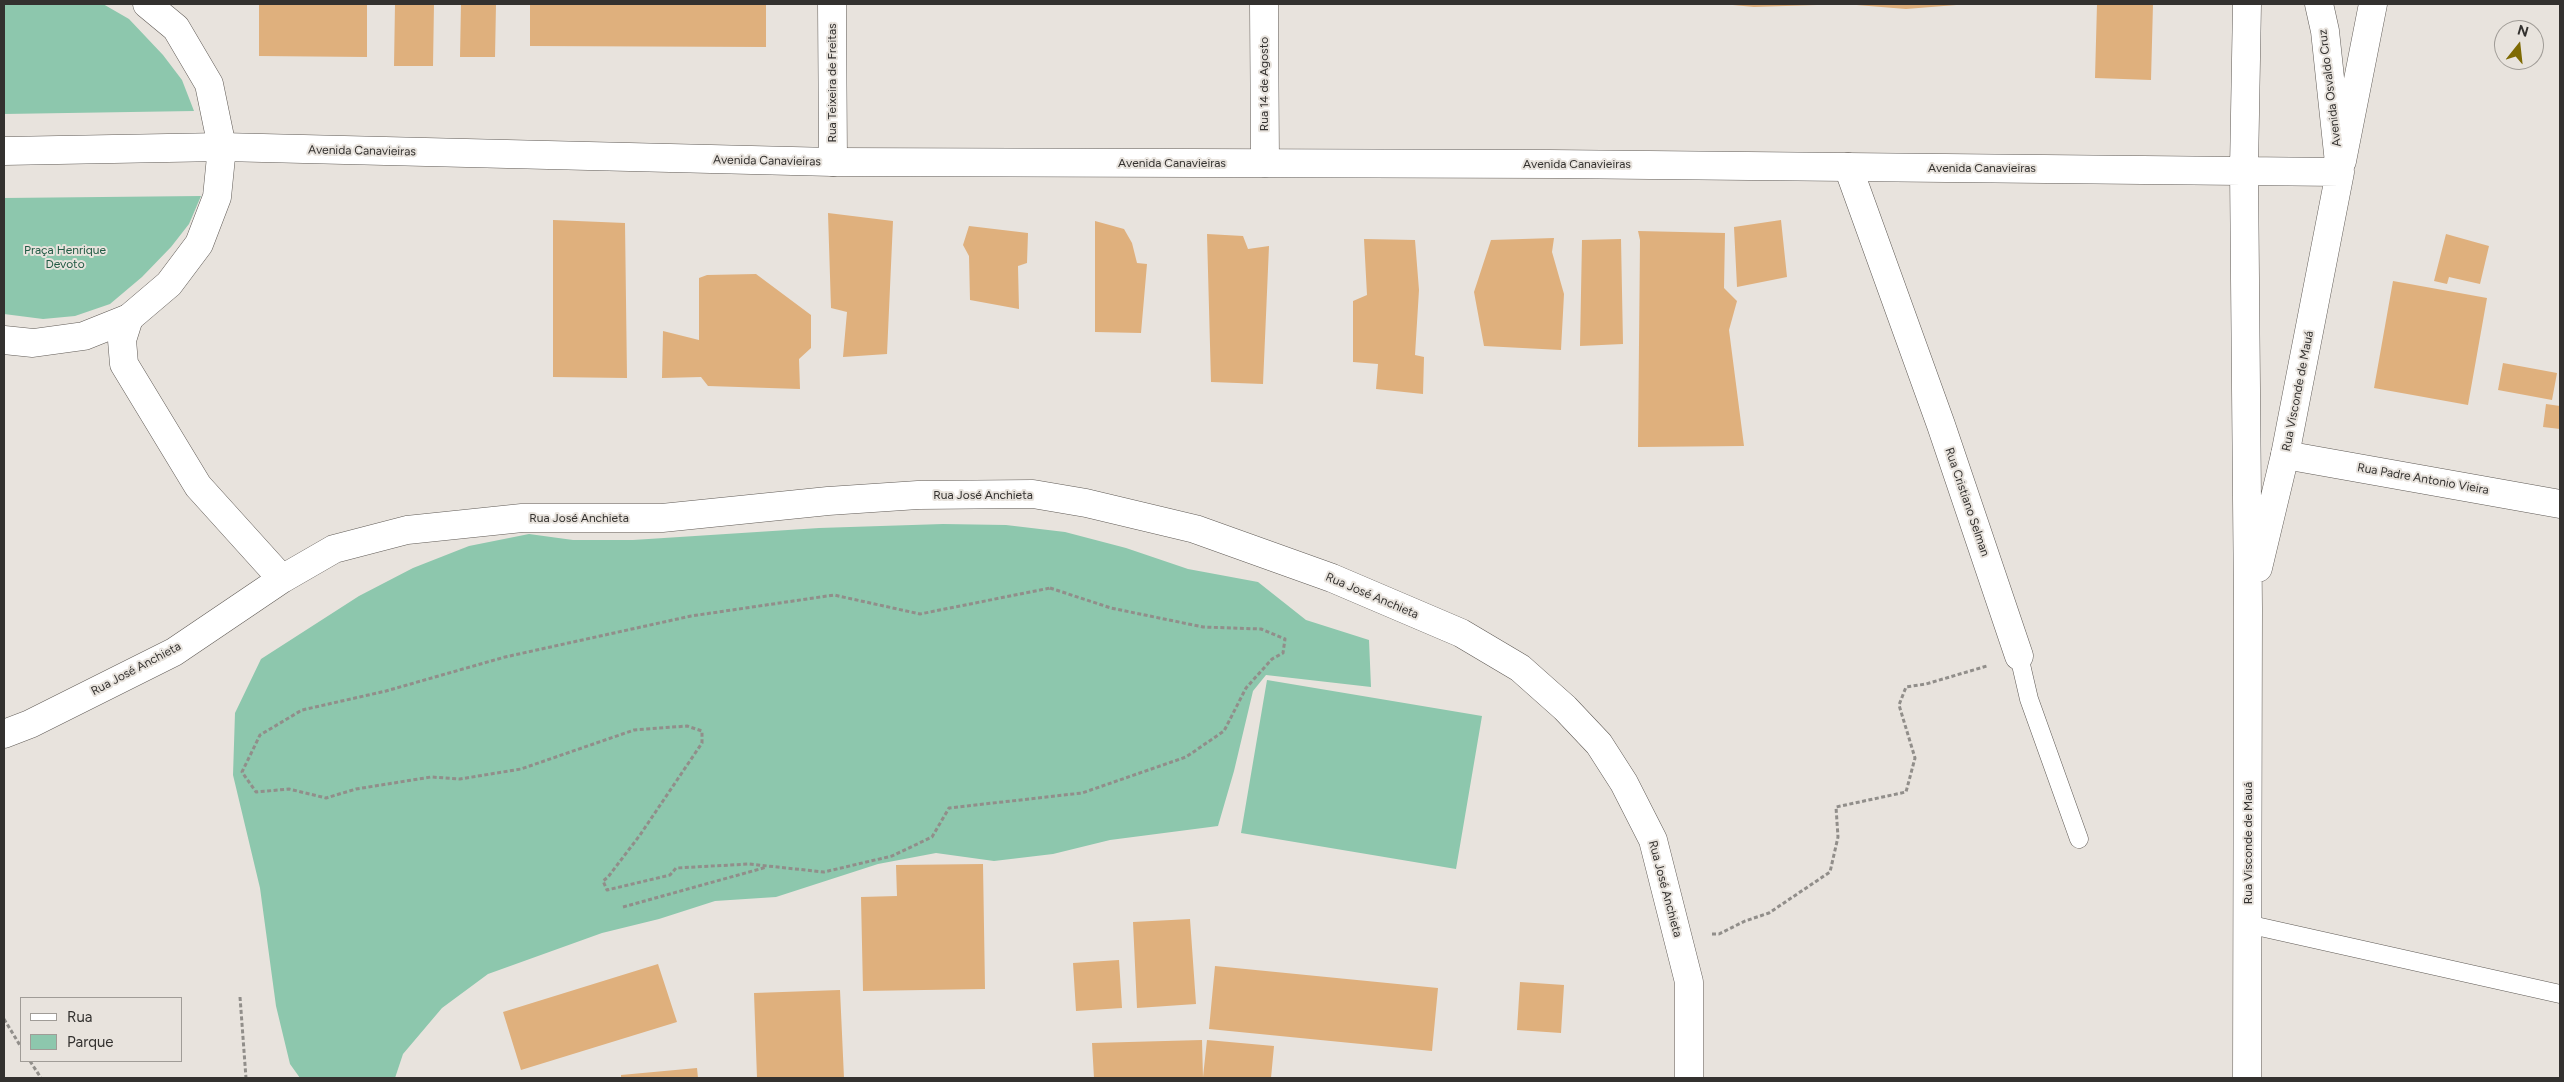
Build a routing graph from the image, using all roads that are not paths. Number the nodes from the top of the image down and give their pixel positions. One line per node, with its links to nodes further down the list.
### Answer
1 (146, 4): 7 (street)
2 (832, 4): 9 (street, Rua Teixeira de Freitas)
3 (1264, 4): 10 (street, Rua 14 de Agosto)
4 (2247, 4): 12 (street)
5 (2319, 4): 13 (street, Avenida Osvaldo Cruz)
6 (2373, 4): 13 (street, Rua Visconde de Mauá)
7 (222, 147): 8 (street, Avenida Canavieiras); 9 (street, Avenida Canavieiras); 14 (street)
8 (4, 151)
9 (833, 162): 10 (street, Avenida Canavieiras)
10 (1265, 163): 11 (street, Avenida Canavieiras)
11 (1848, 167): 12 (street, Avenida Canavieiras); 20 (street, Rua Cristiano Selman)
12 (2244, 169): 13 (street, Avenida Canavieiras); 19 (street, Rua Visconde de Mauá)
13 (2340, 172): 16 (street, Rua Visconde de Mauá)
14 (130, 318): 15 (street); 18 (street)
15 (4, 340)
16 (2285, 454): 17 (street, Rua Padre Antonio Vieira); 19 (street, Rua Visconde de Mauá)
17 (2560, 504)
18 (282, 579): 21 (street, Rua José Anchieta); 25 (street, Rua José Anchieta)
19 (2248, 608): 23 (street, Rua Visconde de Mauá)
20 (2019, 656): 22 (lane, Rua Cristiano Selman)
21 (4, 734)
22 (2079, 839)
23 (2247, 924): 24 (lane); 26 (street, Rua Visconde de Mauá)
24 (2560, 994)
25 (1689, 1078)
26 (2247, 1078)

